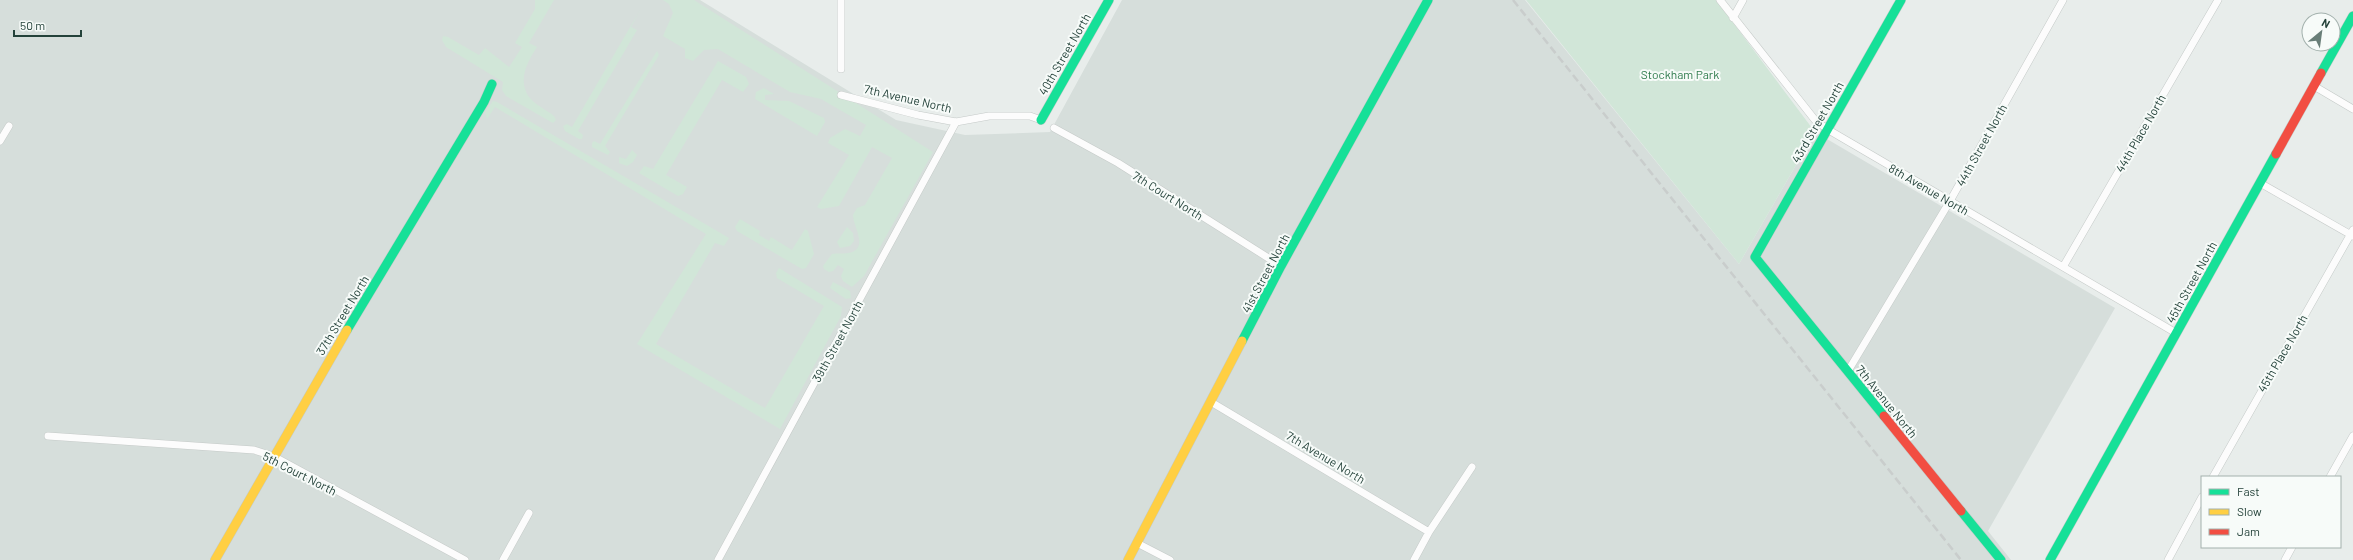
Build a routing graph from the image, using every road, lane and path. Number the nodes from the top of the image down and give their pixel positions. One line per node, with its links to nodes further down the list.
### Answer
1 (841, 0): 11 (street)
2 (1109, 0): 16 (street, 40th Street North)
3 (1428, 0): 26 (street, 41st Street North)
4 (1720, 0): 10 (street, 8th Avenue North)
5 (1743, 0): 10 (street)
6 (1900, 0): 20 (street, 43rd Street North)
7 (2063, 0): 23 (street, 44th Street North)
8 (2218, 0): 27 (street, 44th Place North)
9 (2353, 16): 13 (street, 45th Street North)
10 (1733, 18): 20 (street, 8th Avenue North)
11 (841, 70)
12 (492, 84): 33 (street, 37th Street North)
13 (2314, 86): 15 (street); 22 (street, 45th Street North)
14 (841, 95): 17 (street, 7th Avenue North)
15 (2353, 109)
16 (1041, 120): 17 (street, 7th Avenue North)
17 (956, 122): 45 (street, 39th Street North)
18 (9, 126): 21 (street)
19 (1054, 128): 26 (street, 7th Court North)
20 (1827, 130): 23 (street, 8th Avenue North); 25 (street, 43rd Street North)
21 (0, 141)
22 (2260, 183): 24 (street); 28 (street, 45th Street North)
23 (1950, 201): 27 (street, 8th Avenue North); 29 (street, 44th Street North)
24 (2352, 234): 35 (street, 45th Place North)
25 (1755, 257): 29 (street, 7th Avenue North)
26 (1281, 266): 30 (street, 41st Street North)
27 (2063, 266): 28 (street, 8th Avenue North)
28 (2176, 333): 50 (street, 45th Street North)
29 (1848, 371): 49 (street, 7th Avenue North)
30 (1211, 402): 39 (street, 7th Avenue North); 40 (street, 41st Street North)
31 (48, 436): 33 (street, 5th Court North)
32 (2353, 436): 36 (street)
33 (273, 456): 42 (street, 37th Street North); 43 (street, 5th Court North)
34 (1472, 467): 39 (street)
35 (2214, 476)
36 (2331, 476)
37 (2201, 499): 51 (street)
38 (530, 512): 44 (street)
39 (1429, 532): 48 (street)
40 (1137, 543): 46 (street, 41st Street North); 47 (street)
41 (2291, 548): 52 (street)
42 (215, 560)
43 (464, 560)
44 (503, 560)
45 (718, 560)
46 (1128, 560)
47 (1170, 560)
48 (1414, 560)
49 (2002, 560)
50 (2050, 560)
51 (2168, 560)
52 (2285, 560)

